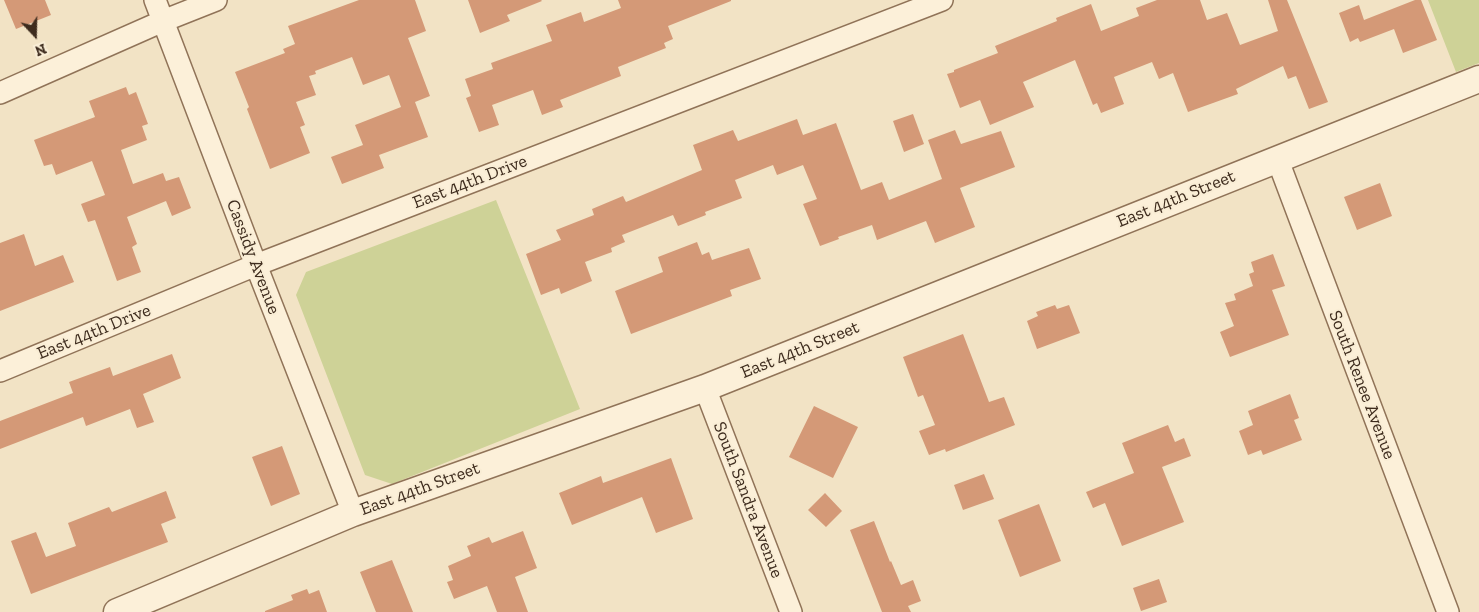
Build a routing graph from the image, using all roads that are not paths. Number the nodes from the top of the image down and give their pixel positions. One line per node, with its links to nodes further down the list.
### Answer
1 (155, 0): 4 (street, Cassidy Avenue)
2 (216, 0): 4 (street)
3 (942, 0): 8 (street, East 44th Drive)
4 (163, 21): 6 (street); 8 (street, Cassidy Avenue)
5 (1479, 79): 7 (street, East 44th Street)
6 (0, 93)
7 (1277, 158): 10 (street, East 44th Street); 14 (street, South Renee Avenue)
8 (256, 265): 9 (street, East 44th Drive); 11 (street, Cassidy Avenue)
9 (0, 371)
10 (705, 388): 11 (street, East 44th Street); 13 (street, South Sandra Avenue)
11 (354, 513): 12 (street, East 44th Street)
12 (117, 612)
13 (791, 612)
14 (1448, 612)

